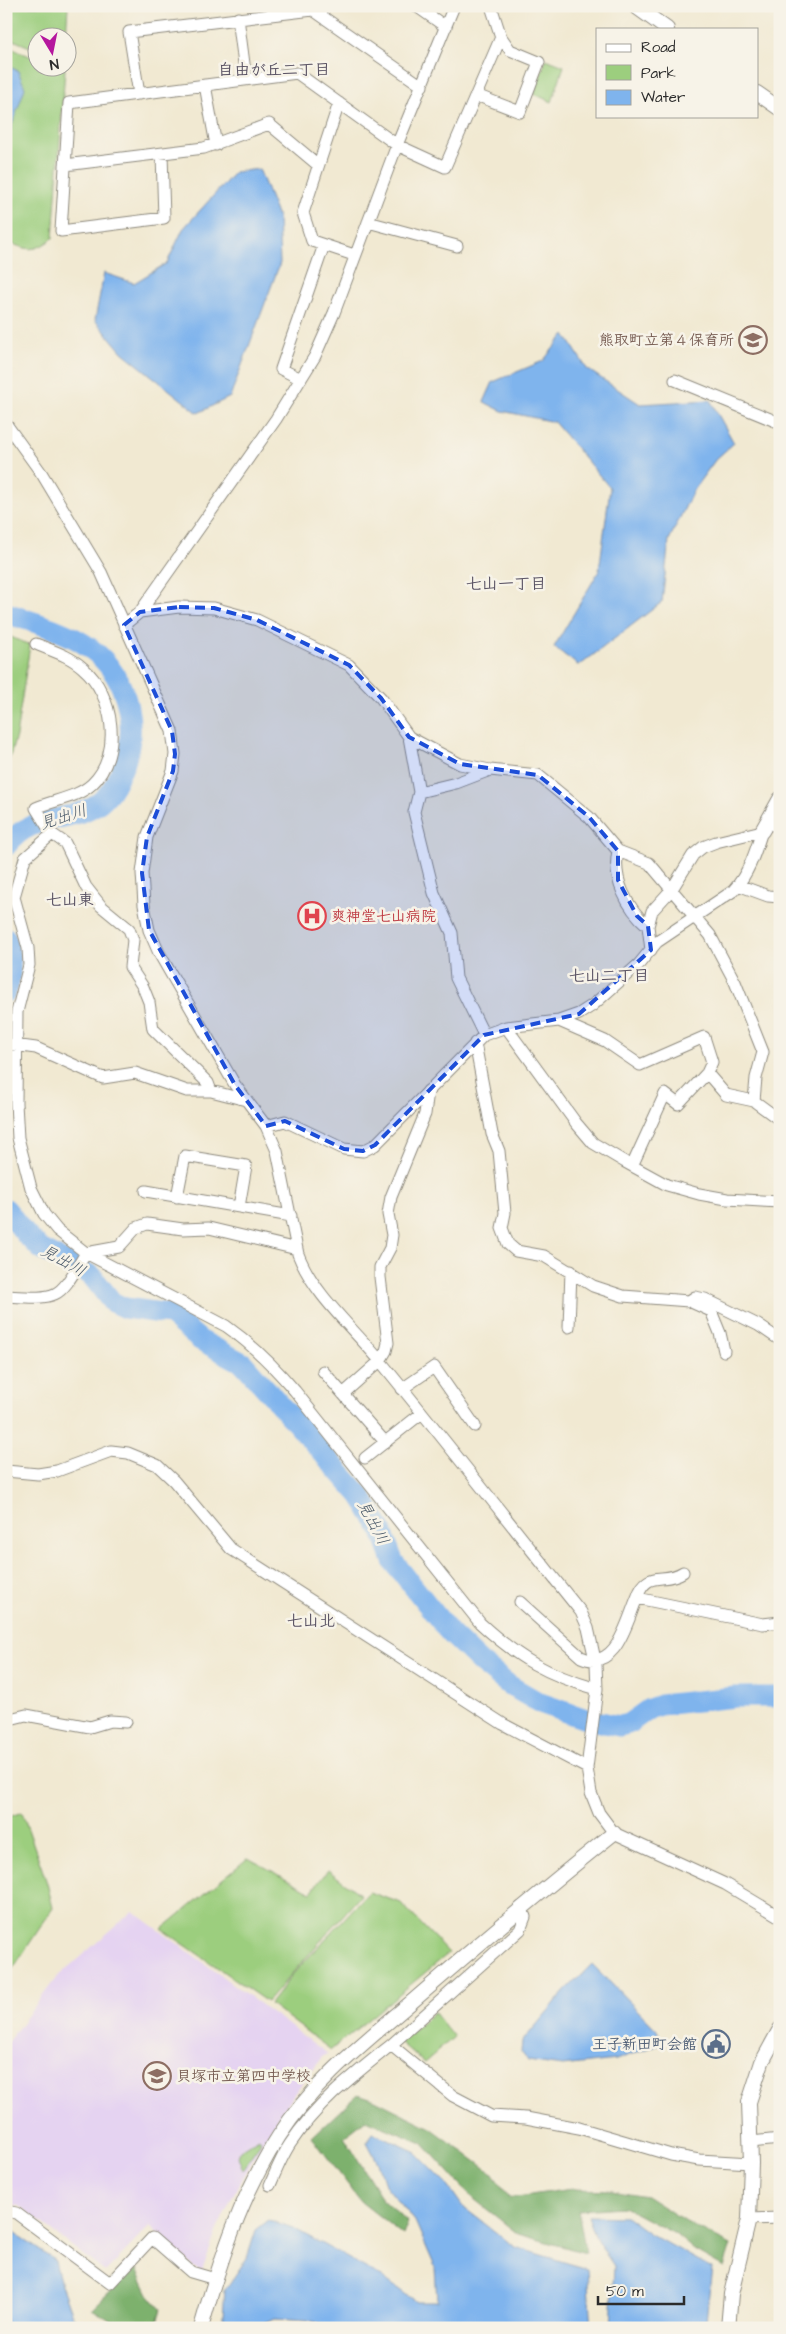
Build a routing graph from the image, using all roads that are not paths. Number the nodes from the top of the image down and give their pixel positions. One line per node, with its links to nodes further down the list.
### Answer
1 (416, 6): 7 (street)
2 (454, 6): 7 (street)
3 (491, 6): 9 (street)
4 (635, 6): 8 (street)
5 (314, 8): 6 (street); 12 (street)
6 (238, 18): 10 (street); 13 (street)
7 (446, 27): 12 (street)
8 (666, 28)
9 (501, 37): 15 (street); 15 (street)
10 (246, 79): 11 (street); 16 (street)
11 (205, 85): 13 (street); 18 (street)
12 (422, 86): 19 (street)
13 (139, 94): 21 (street)
14 (758, 94): 17 (street)
15 (476, 95): 19 (street)
16 (339, 103): 19 (street); 22 (street)
17 (780, 109)
18 (216, 145): 20 (street); 22 (street)
19 (397, 145): 23 (street)
20 (162, 154): 21 (street); 21 (street)
21 (65, 165)
22 (318, 165): 24 (street)
23 (368, 222): 25 (street); 26 (street)
24 (324, 245): 26 (street); 27 (street)
25 (457, 246)
26 (354, 255): 27 (street)
27 (301, 379): 31 (street)
28 (676, 380): 29 (street)
29 (780, 423)
30 (6, 424): 32 (street)
31 (140, 612): 32 (street); 34 (street)
32 (124, 625): 47 (street)
33 (36, 644): 40 (street)
34 (409, 737): 35 (street); 36 (street)
35 (490, 770): 36 (street); 41 (street)
36 (419, 792): 52 (street)
37 (780, 799): 38 (street)
38 (765, 826): 39 (street); 42 (street); 43 (street)
39 (780, 830)
40 (52, 834): 48 (street); 53 (street)
41 (618, 851): 43 (street); 46 (street)
42 (738, 885): 44 (street); 45 (street)
43 (672, 889): 45 (street); 46 (street)
44 (780, 897)
45 (695, 916): 49 (street); 59 (street)
46 (648, 926): 49 (street)
47 (149, 930): 48 (street); 58 (street)
48 (131, 936): 56 (street)
49 (651, 950): 50 (street)
50 (558, 1021): 51 (street); 55 (street)
51 (506, 1027): 52 (street); 62 (street)
52 (484, 1034): 54 (street)
53 (12, 1044): 56 (street); 69 (street)
54 (475, 1044): 57 (street); 70 (street)
55 (707, 1073): 59 (street); 62 (street)
56 (211, 1091): 58 (street)
57 (428, 1091): 61 (street); 76 (street)
58 (246, 1100): 61 (street)
59 (754, 1101): 60 (street)
60 (780, 1120)
61 (266, 1126): 67 (street)
62 (632, 1166): 65 (street)
63 (146, 1191): 64 (street)
64 (177, 1197): 66 (street); 66 (street)
65 (780, 1202)
66 (239, 1207): 67 (street)
67 (291, 1216): 68 (street)
68 (297, 1250): 69 (street); 76 (street)
69 (86, 1253): 71 (street); 90 (street)
70 (571, 1271): 72 (street); 73 (street)
71 (6, 1296)
72 (689, 1301): 74 (street); 75 (street)
73 (569, 1327)
74 (780, 1340)
75 (724, 1351)
76 (380, 1361): 78 (street); 79 (street)
77 (323, 1370): 79 (street)
78 (402, 1389): 80 (street); 81 (street)
79 (343, 1394): 82 (street)
80 (422, 1413): 82 (street); 89 (street)
81 (475, 1426)
82 (385, 1442): 83 (street)
83 (366, 1458)
84 (6, 1472): 93 (street)
85 (683, 1572): 86 (street)
86 (637, 1598): 88 (street); 89 (street)
87 (520, 1602): 89 (street)
88 (780, 1622)
89 (595, 1659): 90 (street)
90 (597, 1689): 93 (street)
91 (6, 1720): 92 (street)
92 (126, 1722)
93 (587, 1768): 94 (street)
94 (614, 1833): 95 (street); 96 (street)
95 (521, 1908): 98 (street); 99 (street)
96 (780, 1917)
97 (780, 2029): 101 (street)
98 (391, 2045): 99 (street); 102 (street)
99 (287, 2137): 103 (street); 107 (street)
100 (780, 2139): 101 (street)
101 (751, 2142): 102 (street)
102 (751, 2163): 106 (street)
103 (270, 2185)
104 (6, 2211): 107 (street)
105 (780, 2218): 106 (street)
106 (749, 2219): 109 (street)
107 (215, 2279): 108 (street)
108 (201, 2328)
109 (728, 2328)

